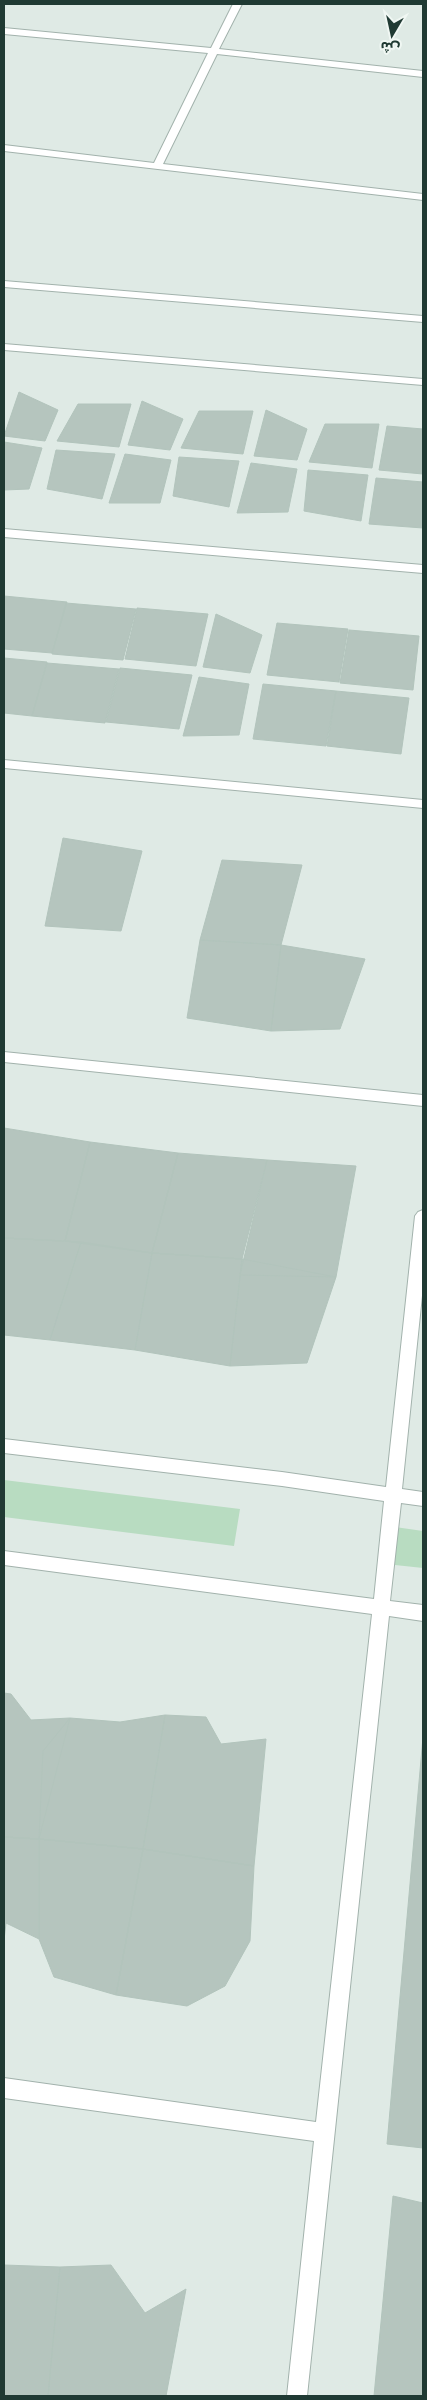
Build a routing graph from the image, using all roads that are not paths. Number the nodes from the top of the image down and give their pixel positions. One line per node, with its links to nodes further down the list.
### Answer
1 (237, 4): 3 (street)
2 (4, 31): 3 (street)
3 (214, 51): 4 (street); 6 (street)
4 (423, 74)
5 (4, 148): 6 (street)
6 (157, 166): 7 (street)
7 (423, 197)
8 (4, 284): 9 (street)
9 (423, 319)
10 (4, 347): 11 (street)
11 (423, 382)
12 (4, 533): 13 (street)
13 (423, 569)
14 (4, 764): 15 (street)
15 (423, 804)
16 (4, 1057): 17 (street)
17 (423, 1101)
18 (423, 1216): 20 (street)
19 (4, 1446): 20 (street)
20 (394, 1494): 21 (street); 23 (street)
21 (423, 1499)
22 (4, 1558): 23 (street)
23 (381, 1607): 24 (street); 26 (street)
24 (423, 1612)
25 (4, 2088): 26 (street)
26 (325, 2133): 27 (street)
27 (297, 2396)

